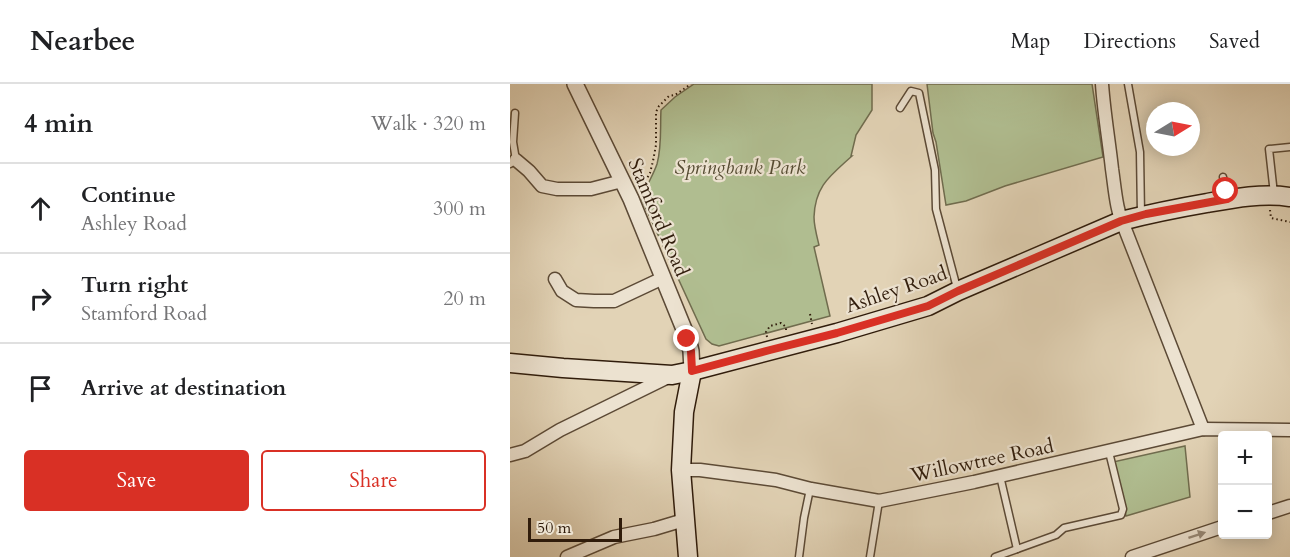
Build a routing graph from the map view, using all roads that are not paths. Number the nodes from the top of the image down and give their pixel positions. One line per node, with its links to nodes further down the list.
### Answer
1 (575, 84): 9 (street, Stamford Road)
2 (1102, 84): 13 (street)
3 (1128, 84): 12 (lane)
4 (900, 108): 16 (lane)
5 (514, 113): 7 (lane)
6 (1290, 147): 10 (lane)
7 (513, 162): 9 (street)
8 (1223, 177): 11 (lane)
9 (622, 181): 14 (street, Stamford Road)
10 (1277, 196): 11 (main road, Ashley Road)
11 (1227, 199): 12 (main road, Ashley Road)
12 (1141, 216): 13 (main road, Ashley Road)
13 (1121, 221): 16 (main road, Ashley Road); 20 (street)
14 (663, 278): 15 (street); 18 (street, Stamford Road)
15 (555, 279)
16 (958, 291): 18 (main road, Ashley Road)
17 (510, 363): 19 (main road, Ashley Road)
18 (692, 371): 19 (main road, Ashley Road); 24 (main road)
19 (672, 375): 23 (street)
20 (1203, 429): 21 (street, Willowtree Road); 22 (street, Willowtree Road)
21 (1290, 430)
22 (1109, 452): 25 (street, Willowtree Road); 32 (lane)
23 (510, 455)
24 (681, 470): 26 (street, Willowtree Road); 30 (main road)
25 (1000, 476): 27 (street, Willowtree Road); 32 (lane)
26 (811, 489): 27 (street, Willowtree Road); 35 (lane)
27 (879, 501): 36 (lane)
28 (1290, 506): 29 (street)
29 (1272, 512)
30 (684, 520): 33 (street); 34 (main road)
31 (1218, 527): 38 (street, one-way to 31)
32 (1017, 549): 37 (lane)
33 (567, 557)
34 (688, 557)
35 (799, 557)
36 (870, 557)
37 (995, 557)
38 (1132, 557)

